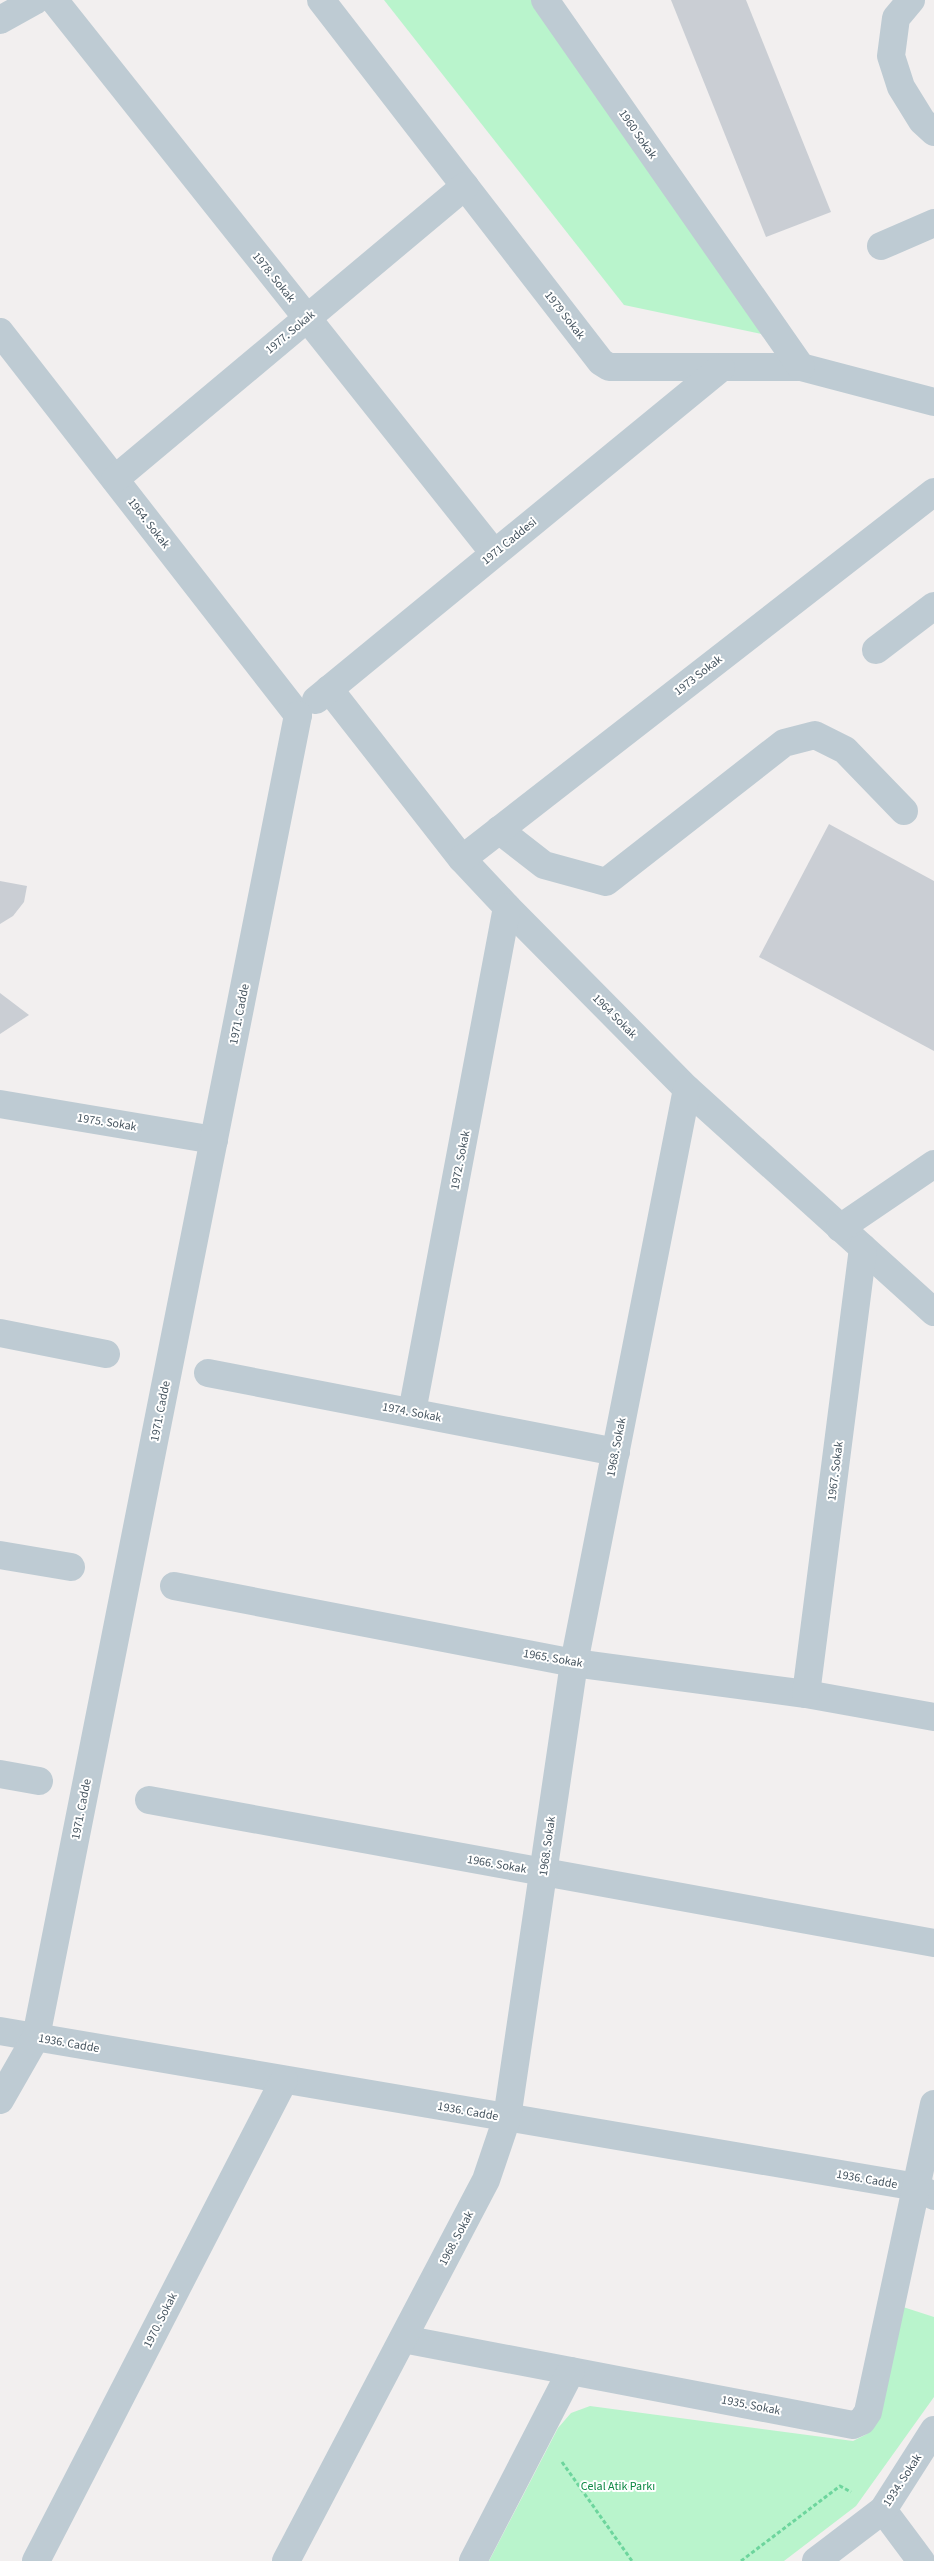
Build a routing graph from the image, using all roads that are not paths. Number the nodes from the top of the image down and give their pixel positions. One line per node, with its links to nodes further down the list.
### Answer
1 (36, 0): 6 (street)
2 (54, 0): 11 (street, 1978. Sokak)
3 (321, 0): 8 (street, 1979 Sokak)
4 (545, 0): 13 (street, 1960 Sokak)
5 (911, 0): 7 (street)
6 (0, 20)
7 (934, 132)
8 (466, 186): 11 (street, 1977. Sokak); 14 (street, 1979 Sokak)
9 (934, 223): 10 (street)
10 (881, 246)
11 (307, 318): 16 (street, 1977. Sokak); 18 (street, 1978. Sokak)
12 (0, 332): 16 (street, 1964. Sokak)
13 (801, 367): 14 (street, 1979 Sokak); 15 (street, 1979 Sokak)
14 (721, 368): 18 (street, 1971 Caddesi)
15 (934, 402)
16 (115, 479): 22 (street, 1964. Sokak)
17 (934, 492): 24 (street, 1973 Sokak)
18 (494, 554): 21 (street, 1971 Caddesi)
19 (934, 606): 20 (street)
20 (876, 650)
21 (329, 689): 22 (street, 1971 Caddesi); 25 (street, 1964 Sokak)
22 (298, 714): 29 (street, 1971. Cadde)
23 (904, 811): 24 (street)
24 (500, 830): 25 (street, 1973 Sokak)
25 (462, 859): 26 (street, 1964 Sokak)
26 (506, 907): 27 (street, 1964 Sokak); 37 (street, 1972. Sokak)
27 (687, 1089): 31 (street, 1964 Sokak); 38 (street, 1968. Sokak)
28 (0, 1104): 29 (street, 1975. Sokak)
29 (214, 1140): 51 (street, 1971. Cadde)
30 (934, 1164): 31 (street)
31 (840, 1228): 32 (street, 1964 Sokak)
32 (863, 1248): 33 (street, 1964 Sokak); 43 (street, 1967. Sokak)
33 (930, 1301)
34 (0, 1333): 35 (street)
35 (106, 1354)
36 (208, 1373): 37 (street, 1974. Sokak)
37 (412, 1412): 38 (street, 1974. Sokak)
38 (616, 1452): 42 (street, 1968. Sokak)
39 (0, 1555): 40 (street)
40 (71, 1568)
41 (174, 1586): 42 (street, 1965. Sokak)
42 (574, 1663): 43 (street, 1965. Sokak); 48 (street, 1968. Sokak)
43 (806, 1694): 44 (street, 1965. Sokak)
44 (934, 1717)
45 (0, 1774): 46 (street)
46 (40, 1781)
47 (149, 1800): 48 (street, 1966. Sokak)
48 (543, 1872): 49 (street, 1966. Sokak); 55 (street, 1968. Sokak)
49 (934, 1943)
50 (0, 2031): 51 (street, 1936. Cadde)
51 (36, 2037): 52 (street, 1936. Cadde); 53 (street, 1971. Cadde)
52 (284, 2080): 55 (street, 1936. Cadde); 61 (street, 1970. Sokak)
53 (0, 2100)
54 (934, 2104): 56 (street)
55 (506, 2118): 56 (street, 1936. Cadde); 57 (street, 1968. Sokak)
56 (925, 2192): 58 (street, 1935. Sokak)
57 (403, 2339): 58 (street, 1935. Sokak); 62 (street, 1968. Sokak)
58 (571, 2371): 63 (street)
59 (934, 2430): 60 (street, 1934. Sokak)
60 (883, 2510): 64 (street, 1934. Sokak); 65 (street)
61 (36, 2561)
62 (286, 2561)
63 (473, 2561)
64 (816, 2561)
65 (921, 2561)

